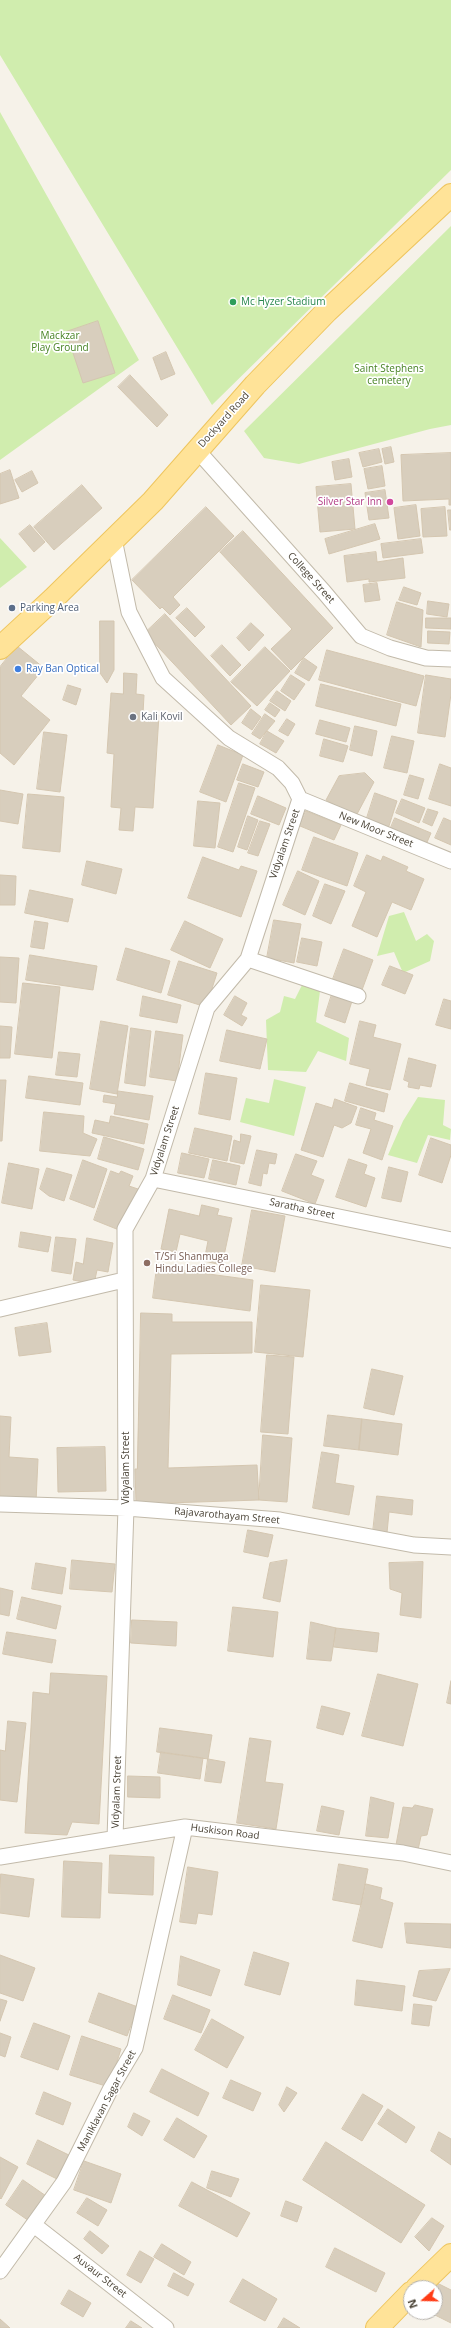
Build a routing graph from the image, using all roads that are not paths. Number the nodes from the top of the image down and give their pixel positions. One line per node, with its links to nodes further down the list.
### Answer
1 (451, 195): 2 (main road, Dockyard Road)
2 (197, 450): 3 (main road, Dockyard Road); 5 (street, College Street)
3 (114, 539): 4 (main road, Dockyard Road); 6 (street, Vidyalam Street)
4 (0, 648)
5 (451, 659)
6 (300, 799): 7 (street, New Moor Street); 8 (street, Vidyalam Street)
7 (451, 861)
8 (248, 958): 9 (street); 10 (street, Vidyalam Street)
9 (358, 996)
10 (153, 1178): 11 (street, Saratha Street); 12 (street, Vidyalam Street)
11 (451, 1240)
12 (124, 1280): 13 (street); 15 (street, Vidyalam Street)
13 (0, 1309)
14 (0, 1504): 15 (street, Rajavarothayam Street)
15 (126, 1508): 16 (street, Rajavarothayam Street); 18 (street, Vidyalam Street)
16 (451, 1547)
17 (185, 1827): 18 (street, Huskison Road); 20 (street, Huskison Road); 21 (street, Maniklavan Sagar Street)
18 (115, 1838): 19 (street, Huskison Road)
19 (0, 1857)
20 (451, 1864)
21 (34, 2225): 23 (street, Maniklavan Sagar Street); 26 (street, Auvaur Street)
22 (451, 2255): 24 (main road)
23 (2, 2264)
24 (425, 2280)
25 (403, 2302): 27 (main road)
26 (166, 2328)
27 (377, 2328)

